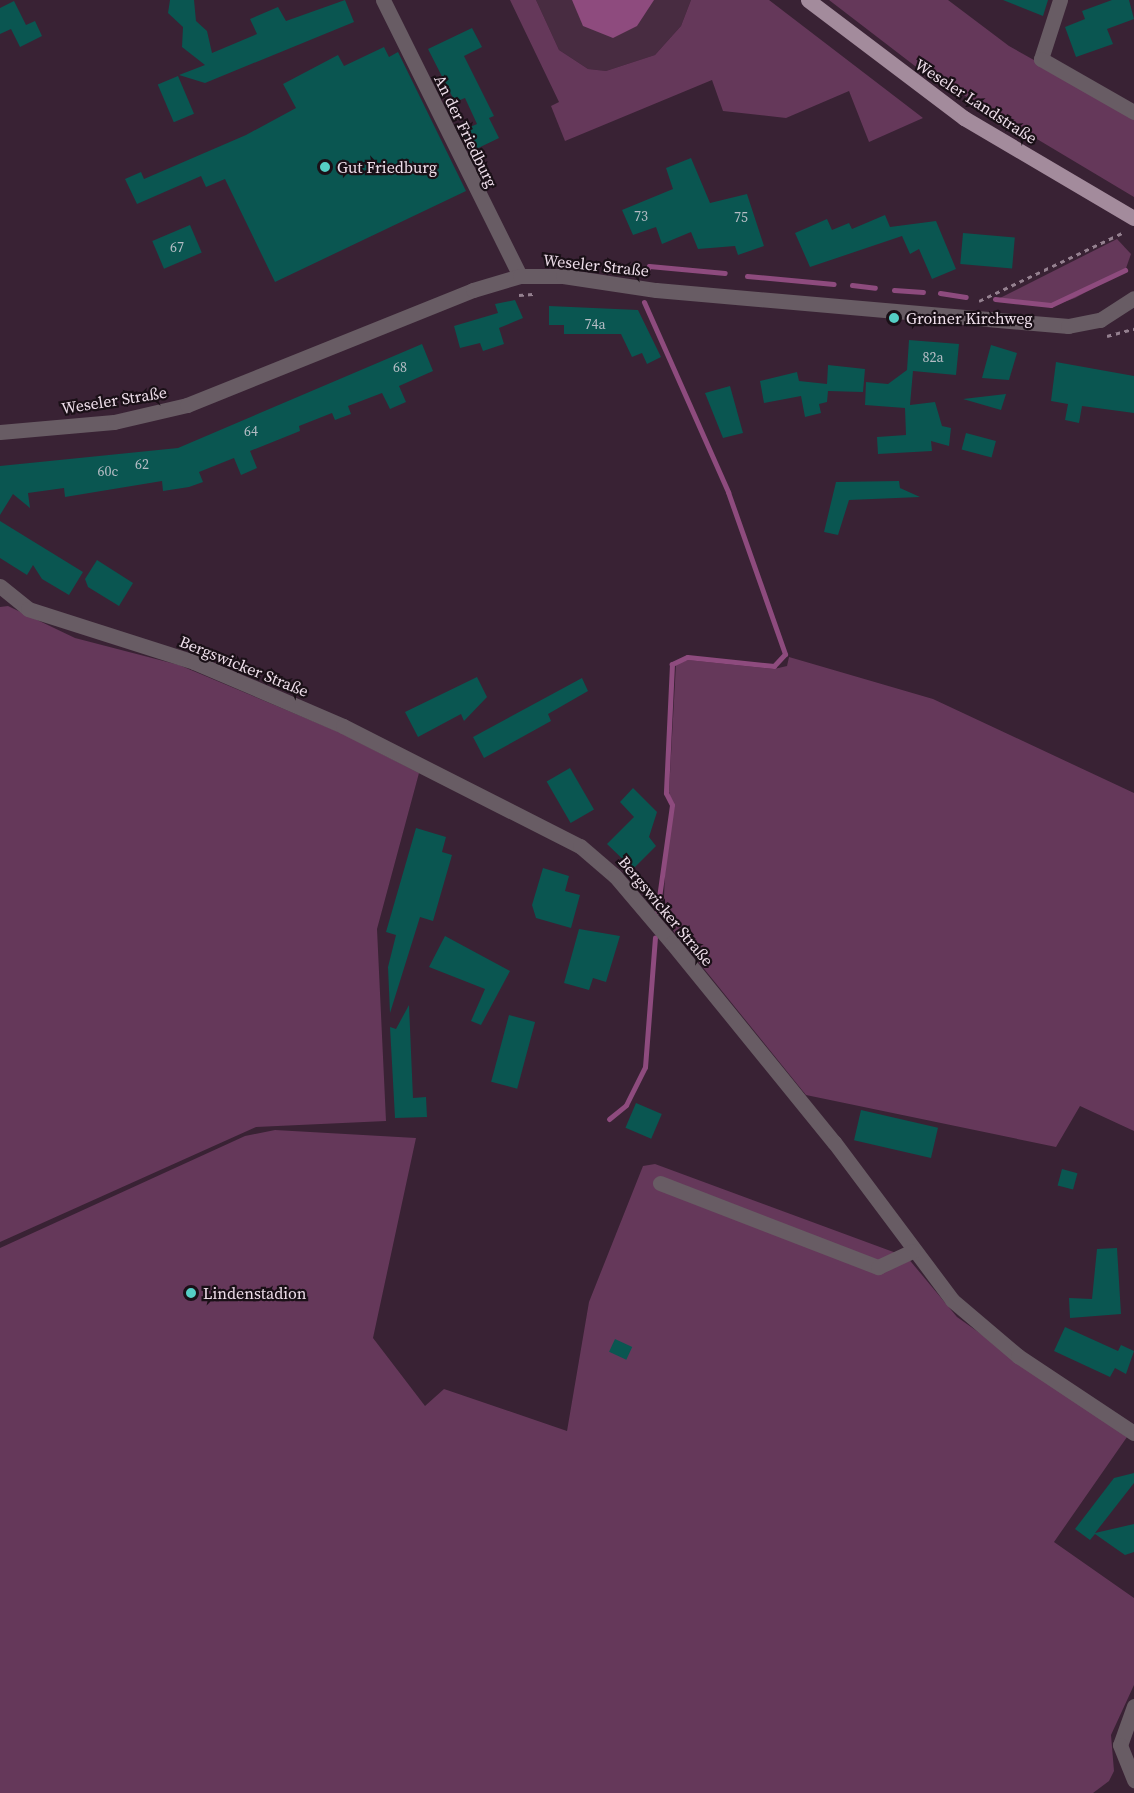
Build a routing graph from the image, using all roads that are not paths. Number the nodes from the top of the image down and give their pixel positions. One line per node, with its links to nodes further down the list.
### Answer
1 (382, 0): 6 (street, An der Friedburg)
2 (808, 0): 5 (main road, Weseler Landstraße)
3 (1060, 0): 4 (street)
4 (1134, 112)
5 (1134, 218)
6 (520, 276): 7 (street, Weseler Straße); 8 (street, Weseler Straße)
7 (1133, 301)
8 (0, 432)
9 (0, 586): 11 (street, Bergswicker Straße)
10 (660, 1183): 11 (street)
11 (913, 1251): 12 (street, Bergswicker Straße)
12 (1134, 1433)
13 (1134, 1706): 14 (street)
14 (1134, 1780)

